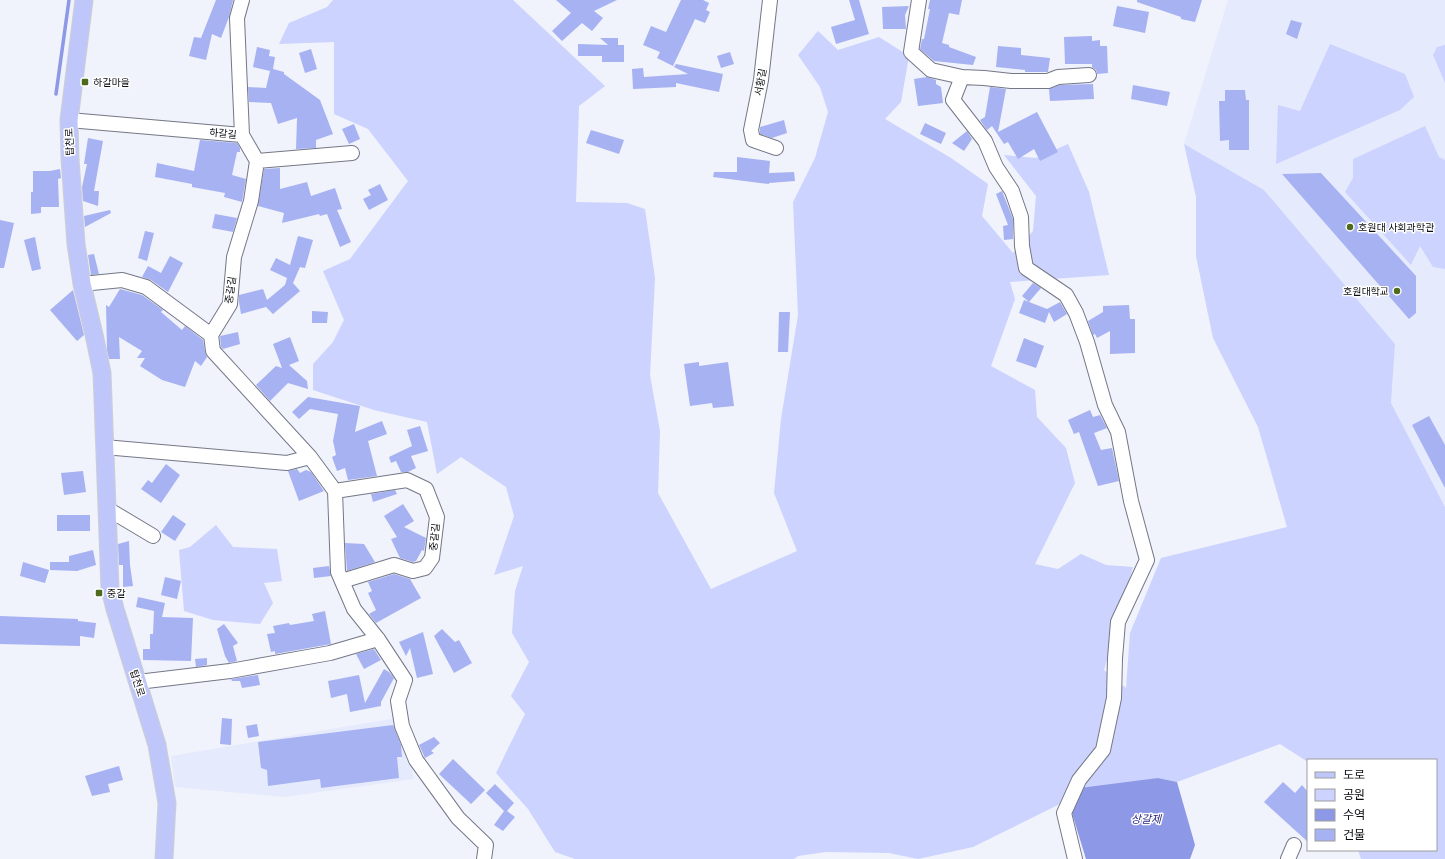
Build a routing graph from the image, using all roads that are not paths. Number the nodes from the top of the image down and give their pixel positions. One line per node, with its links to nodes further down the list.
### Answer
1 (84, 0): 7 (main road, 탑천로)
2 (242, 0): 8 (street, 하갈길)
3 (770, 0): 9 (street, 서황길)
4 (920, 0): 6 (street)
5 (1089, 75): 6 (street)
6 (962, 77): 25 (street)
7 (69, 120): 8 (street, 하갈길); 12 (main road, 탑천로)
8 (242, 135): 11 (street)
9 (776, 148)
10 (352, 153): 11 (street)
11 (257, 160): 13 (street, 중갈길)
12 (82, 284): 13 (street); 14 (main road, 탑천로)
13 (211, 335): 15 (street)
14 (104, 447): 15 (street); 17 (main road, 탑천로)
15 (310, 458): 16 (street)
16 (335, 491): 19 (street); 19 (street, 중갈길)
17 (106, 508): 18 (street); 21 (main road, 탑천로)
18 (153, 536)
19 (342, 581): 20 (street)
20 (378, 639): 21 (street); 24 (street)
21 (138, 682): 23 (main road, 탑천로)
22 (1294, 845): 26 (street)
23 (164, 859)
24 (484, 859)
25 (1075, 859)
26 (1288, 859)

